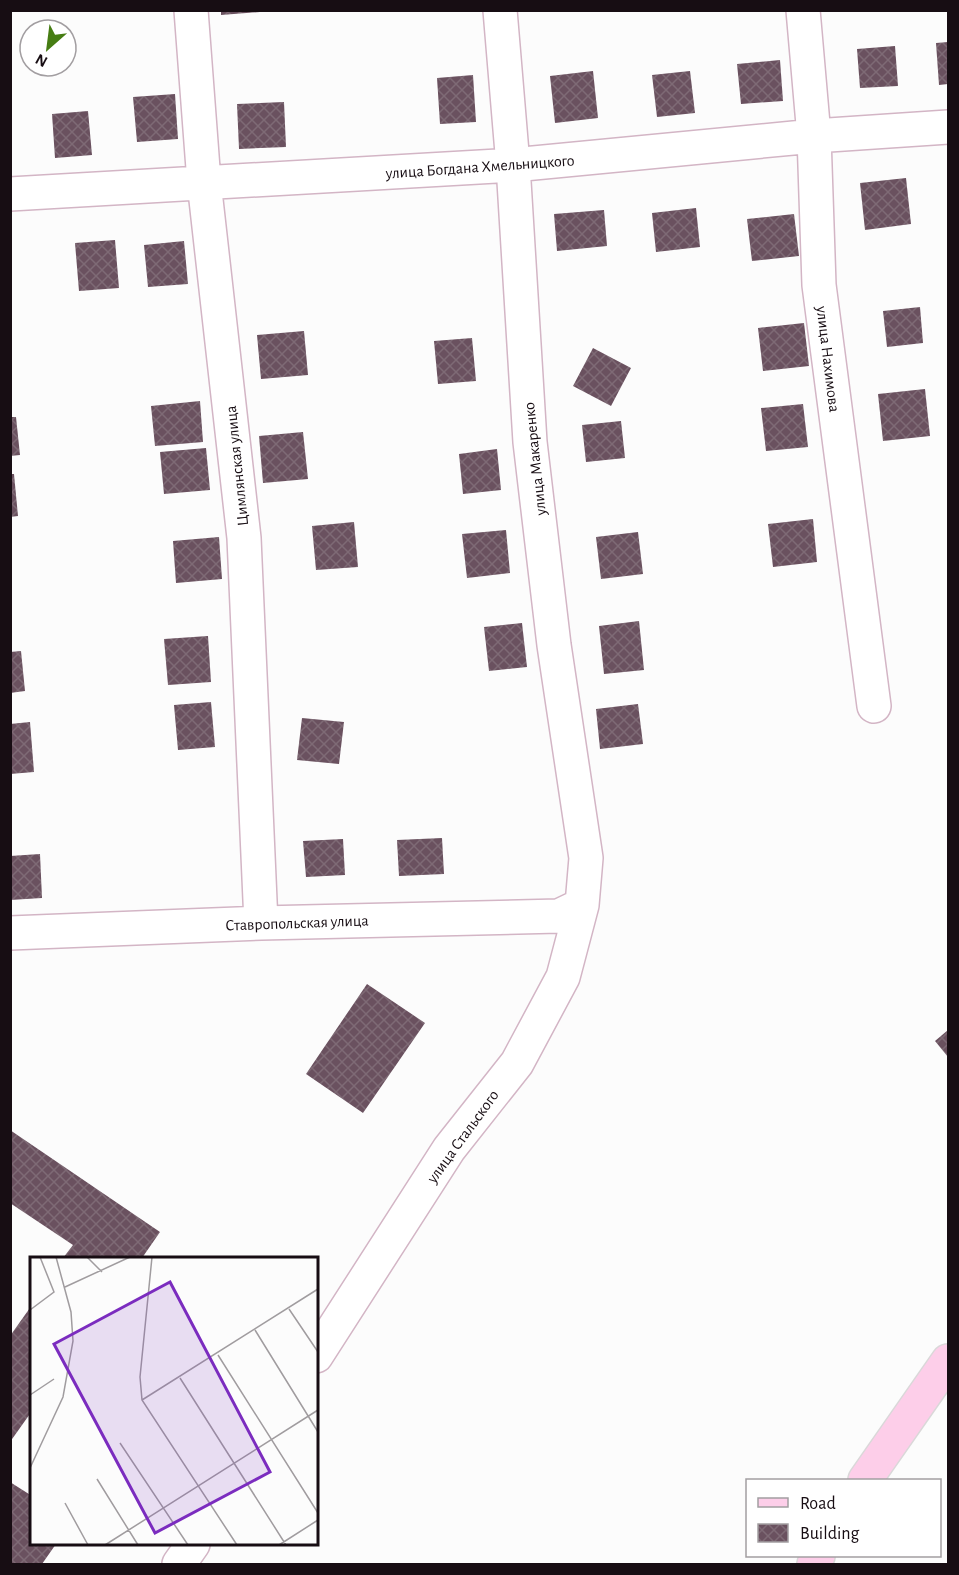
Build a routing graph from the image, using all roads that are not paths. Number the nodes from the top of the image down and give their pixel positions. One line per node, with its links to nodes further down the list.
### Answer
1 (191, 10): 7 (street, Цимлянская улица)
2 (500, 10): 6 (street, улица Макаренко)
3 (803, 10): 5 (street, улица Нахимова)
4 (948, 127): 5 (street, улица Богдана Хмельницкого)
5 (814, 136): 6 (street, улица Богдана Хмельницкого); 9 (street, улица Нахимова)
6 (513, 165): 7 (street, улица Богдана Хмельницкого); 10 (street, улица Макаренко)
7 (204, 182): 8 (street, улица Богдана Хмельницкого); 11 (street, Цимлянская улица)
8 (10, 194)
9 (874, 706)
10 (582, 905): 11 (street, Ставропольская улица); 13 (street, улица Стальского)
11 (261, 922): 12 (street, Ставропольская улица)
12 (10, 933)
13 (318, 1353)
14 (948, 1361): 15 (main road)
15 (866, 1479)
16 (192, 1545): 17 (street)
17 (179, 1564)

